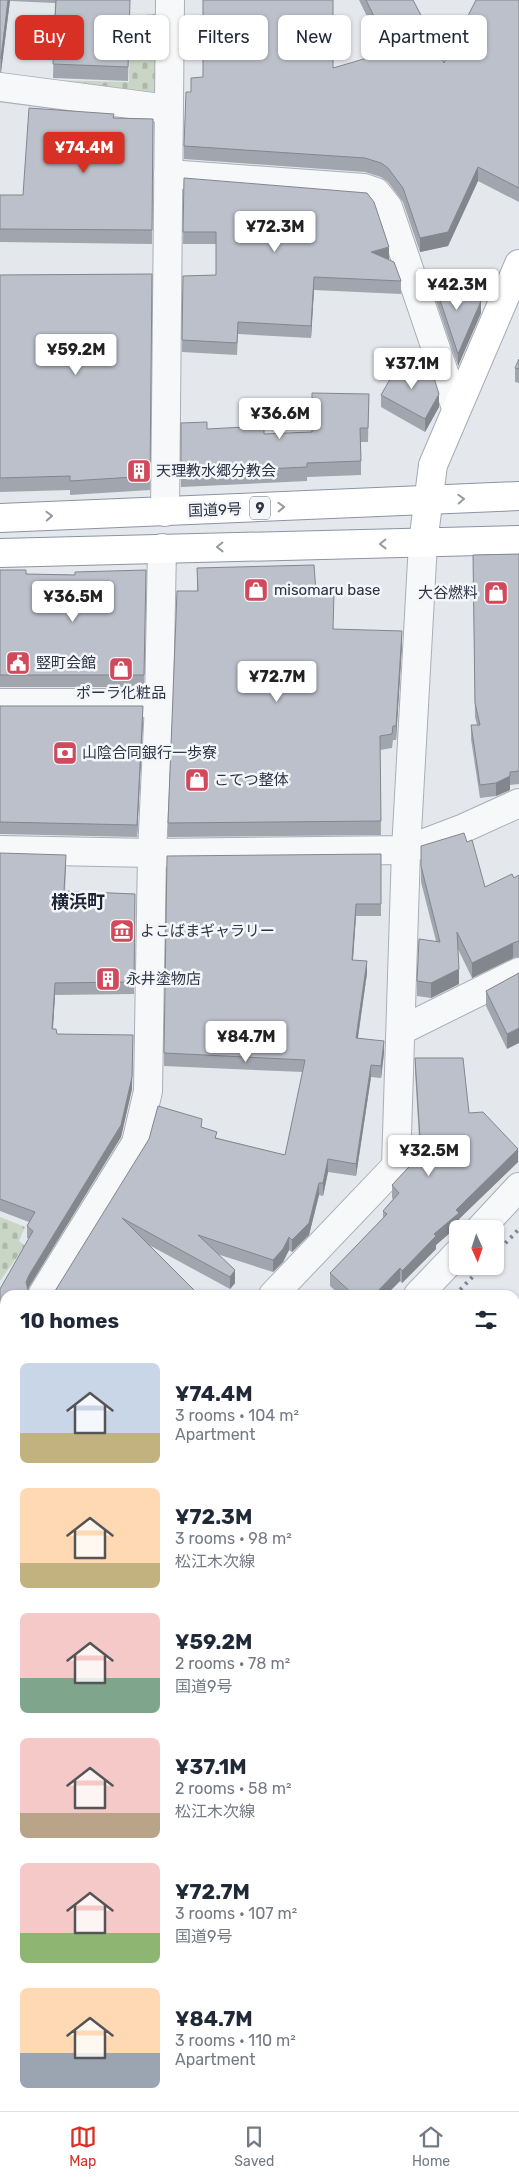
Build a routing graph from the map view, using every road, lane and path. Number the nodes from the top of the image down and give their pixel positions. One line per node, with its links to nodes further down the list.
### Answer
1 (170, 0): 3 (street)
2 (0, 87): 3 (street)
3 (168, 109): 4 (street)
4 (168, 174): 6 (street); 9 (street)
5 (519, 264): 6 (main road)
6 (456, 408): 8 (main road)
7 (519, 496): 8 (main road, 国道9号 / 9, one-way to 7)
8 (428, 501): 9 (main road, 国道9号 / 9, one-way to 8); 12 (main road)
9 (164, 512): 10 (main road, 国道9号 / 9, one-way to 9)
10 (0, 518)
11 (519, 540): 12 (main road)
12 (423, 543): 13 (main road, one-way to 13); 19 (street)
13 (162, 548): 14 (main road); 16 (street)
14 (0, 553)
15 (0, 703): 16 (street)
16 (159, 703): 20 (street)
17 (519, 802): 19 (street)
18 (0, 850): 20 (street)
19 (406, 850): 20 (street); 22 (street)
20 (152, 853): 26 (street)
21 (519, 972): 22 (street)
22 (402, 1030): 27 (street)
23 (519, 1187): 24 (street)
24 (488, 1220)
25 (449, 1262): 28 (street)
26 (45, 1290)
27 (277, 1290)
28 (423, 1290)

